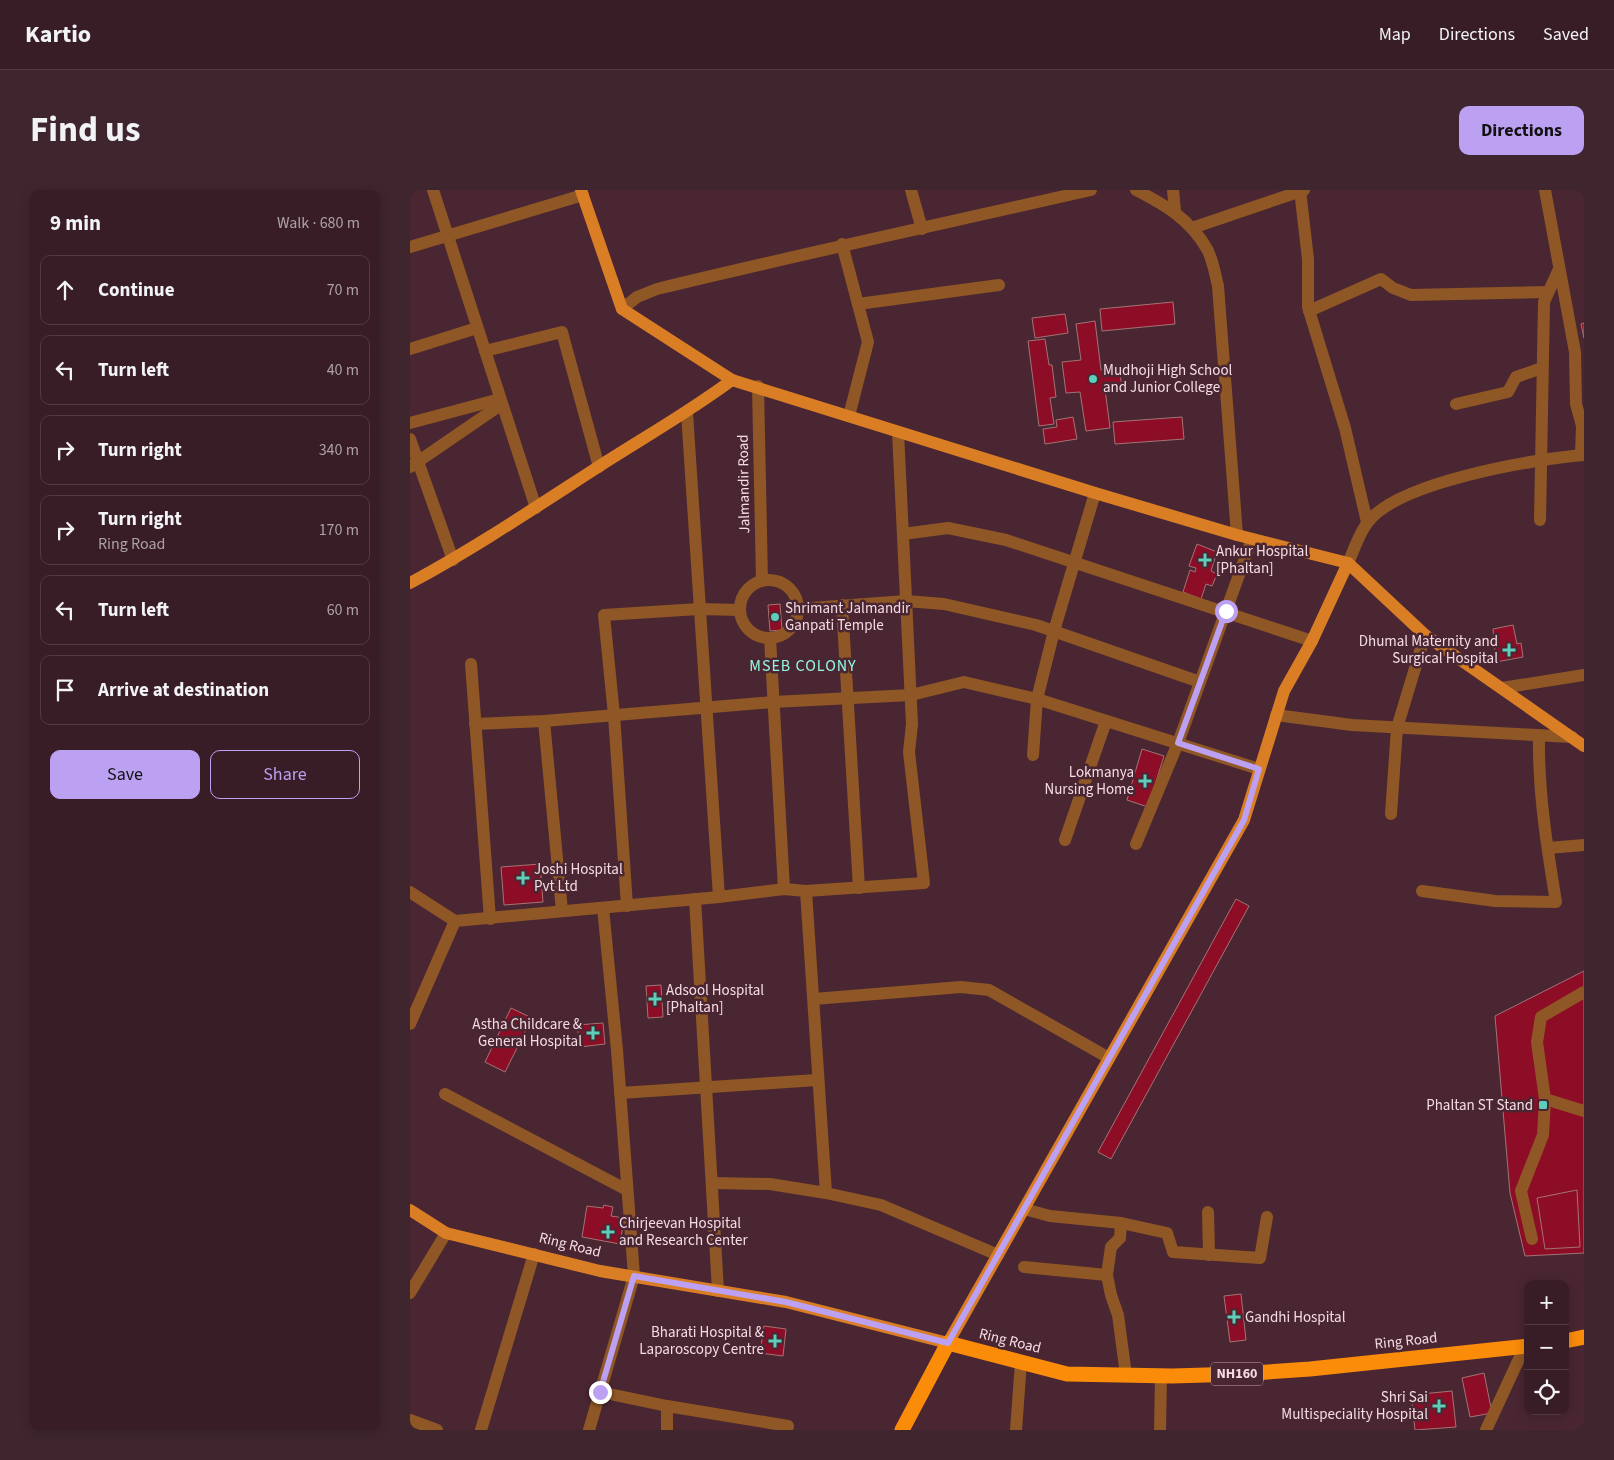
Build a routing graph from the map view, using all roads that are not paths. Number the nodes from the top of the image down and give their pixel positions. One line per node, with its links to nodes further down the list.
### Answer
1 (433, 190): 12 (street)
2 (911, 190): 11 (street)
3 (1090, 190): 11 (street)
4 (1136, 190): 9 (street)
5 (1173, 190): 9 (street)
6 (1301, 190): 10 (street); 20 (street)
7 (1545, 190): 15 (street)
8 (582, 193): 12 (street); 19 (main road)
9 (1175, 211): 10 (street)
10 (1192, 228): 44 (street)
11 (922, 229): 13 (street)
12 (448, 236): 14 (street); 21 (street)
13 (842, 244): 18 (street); 19 (street)
14 (410, 247)
15 (1559, 269): 17 (street); 24 (street)
16 (999, 285): 18 (street)
17 (1548, 292): 20 (street); 25 (street)
18 (858, 304): 31 (street)
19 (622, 309): 26 (main road)
20 (1309, 311): 42 (street)
21 (477, 328): 22 (street); 23 (street)
22 (410, 349)
23 (485, 351): 28 (street); 38 (street)
24 (1579, 356): 35 (street)
25 (1542, 368): 29 (street); 36 (street)
26 (732, 380): 27 (main road); 30 (main road)
27 (758, 386): 31 (main road); 49 (street, Jalmandir Road)
28 (501, 401): 32 (street); 37 (street); 40 (street)
29 (1456, 404)
30 (686, 413): 38 (main road); 53 (street)
31 (848, 416): 33 (main road)
32 (410, 423)
33 (898, 432): 39 (main road); 43 (street)
34 (410, 439): 37 (street)
35 (1583, 455): 36 (street)
36 (1542, 460): 41 (street); 42 (street)
37 (414, 465): 46 (street)
38 (599, 467): 40 (main road)
39 (1095, 493): 44 (main road); 48 (street)
40 (536, 508): 46 (main road)
41 (1540, 520)
42 (1367, 522): 47 (street)
43 (903, 534): 48 (street); 51 (street)
44 (1237, 535): 45 (main road)
45 (1252, 539): 47 (main road); 56 (street)
46 (453, 560): 50 (main road)
47 (1348, 563): 58 (main road); 60 (main road)
48 (1076, 564): 56 (street); 57 (street)
49 (762, 581): 54 (street); 55 (street)
50 (410, 583)
51 (906, 601): 52 (street); 57 (street); 65 (street)
52 (842, 605): 54 (street); 66 (street)
53 (699, 609): 55 (street); 69 (street); 70 (street)
54 (798, 609): 59 (street)
55 (740, 610): 59 (street)
56 (1226, 611): 60 (street); 63 (street)
57 (1054, 631): 63 (street); 67 (street)
58 (1425, 635): 64 (main road); 75 (street)
59 (770, 638): 68 (street)
60 (1312, 641): 71 (main road)
61 (471, 664): 74 (street)
62 (1584, 675): 64 (street)
63 (1200, 682): 78 (street)
64 (1502, 688): 77 (main road)
65 (911, 695): 66 (street); 67 (street); 87 (street)
66 (848, 698): 68 (street); 87 (street)
67 (1037, 699): 73 (street); 80 (street)
68 (774, 702): 69 (street); 88 (street)
69 (704, 708): 70 (street); 92 (street)
70 (614, 715): 72 (street); 94 (street)
71 (1276, 715): 75 (street); 81 (main road)
72 (544, 721): 74 (street); 96 (street)
73 (1106, 721): 78 (street); 83 (street)
74 (475, 724): 97 (street)
75 (1397, 728): 76 (street); 82 (street)
76 (1539, 735): 77 (street); 86 (street)
77 (1572, 737): 79 (main road)
78 (1178, 743): 81 (street); 84 (street)
79 (1584, 746)
80 (1033, 755)
81 (1259, 769): 102 (main road)
82 (1391, 814)
83 (1065, 840)
84 (1136, 844)
85 (1584, 844): 86 (street)
86 (1548, 848): 90 (street)
87 (859, 888): 89 (street)
88 (784, 889): 89 (street); 92 (street)
89 (806, 891): 100 (street)
90 (1422, 891)
91 (410, 892): 98 (street)
92 (719, 897): 93 (street)
93 (696, 899): 94 (street); 104 (street)
94 (627, 906): 95 (street)
95 (603, 908): 96 (street); 105 (street)
96 (562, 911): 97 (street)
97 (490, 919): 98 (street)
98 (455, 921): 101 (street)
99 (1584, 992): 107 (street)
100 (814, 999): 102 (street); 103 (street)
101 (410, 1024)
102 (1110, 1058): 112 (main road)
103 (817, 1080): 104 (street); 111 (street)
104 (706, 1086): 105 (street); 109 (street)
105 (620, 1093): 110 (street)
106 (445, 1094): 110 (street)
107 (1545, 1100): 108 (street); 118 (street)
108 (1584, 1111)
109 (713, 1184): 111 (street); 125 (street)
110 (627, 1190): 124 (street)
111 (826, 1193): 120 (street)
112 (1024, 1209): 116 (street); 120 (main road)
113 (410, 1210): 117 (main road, Ring Road)
114 (1208, 1212): 121 (street)
115 (1267, 1217): 121 (street)
116 (1121, 1223): 121 (street); 123 (street)
117 (446, 1232): 119 (main road, Ring Road); 126 (street)
118 (1532, 1239)
119 (534, 1254): 124 (main road, Ring Road); 140 (street)
120 (998, 1255): 129 (main road)
121 (1208, 1255)
122 (1024, 1267): 123 (street)
123 (1107, 1275): 133 (street)
124 (634, 1276): 125 (main road, Ring Road); 135 (street)
125 (718, 1290): 129 (main road, Ring Road)
126 (410, 1293)
127 (1584, 1337): 128 (highway)
128 (1569, 1340)
129 (948, 1343): 132 (highway, Ring Road / NH160); 143 (highway)
130 (1524, 1346): 134 (highway, Ring Road / NH160)
131 (1524, 1350): 146 (street)
132 (1021, 1362): 133 (highway, Ring Road / NH160); 144 (street)
133 (1126, 1375): 134 (highway, Ring Road / NH160)
134 (1161, 1376): 145 (street)
135 (600, 1392): 136 (street); 141 (street)
136 (667, 1406): 138 (street); 142 (street)
137 (410, 1420): 139 (street)
138 (791, 1429)
139 (438, 1430)
140 (481, 1430)
141 (589, 1430)
142 (666, 1430)
143 (902, 1430)
144 (1016, 1430)
145 (1160, 1430)
146 (1486, 1430)

